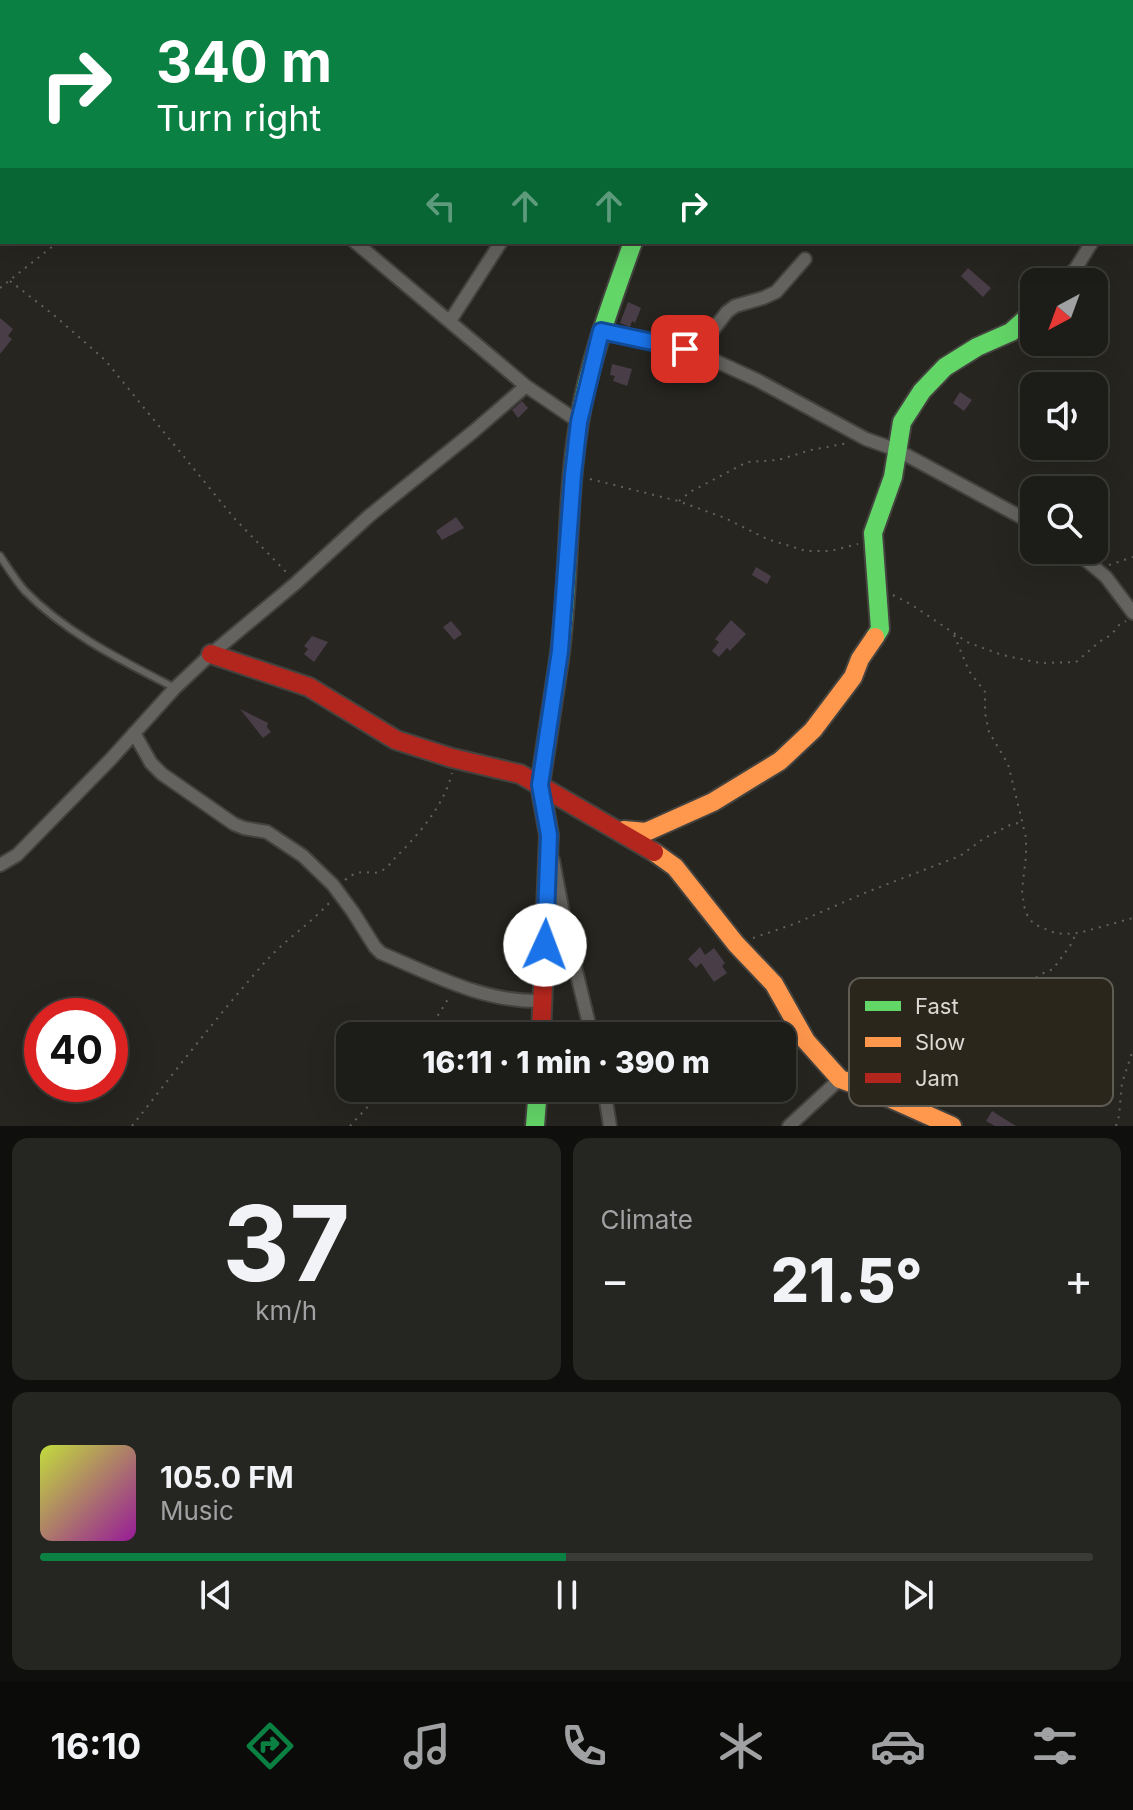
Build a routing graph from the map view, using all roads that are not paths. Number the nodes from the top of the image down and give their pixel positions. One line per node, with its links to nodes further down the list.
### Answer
1 (357, 244): 7 (street)
2 (500, 244): 7 (street)
3 (632, 244): 9 (street)
4 (1091, 244): 6 (street)
5 (805, 259): 10 (street)
6 (1076, 268)
7 (450, 321): 11 (street)
8 (1020, 324): 13 (street)
9 (601, 331): 10 (street); 12 (street)
10 (696, 352): 13 (street)
11 (526, 386): 12 (street); 18 (street)
12 (579, 422): 21 (street)
13 (897, 450): 14 (street); 22 (street)
14 (1020, 516)
15 (0, 556): 19 (lane)
16 (1091, 564): 17 (street)
17 (1133, 616)
18 (211, 654): 19 (street); 21 (street)
19 (175, 688): 20 (street)
20 (134, 733): 24 (street); 25 (street)
21 (540, 785): 22 (street); 23 (street)
22 (618, 830): 28 (street)
23 (549, 835): 25 (street); 27 (street)
24 (0, 865)
25 (543, 1001): 26 (street)
26 (542, 1022)
27 (589, 1022)
28 (840, 1079): 29 (street); 35 (street)
29 (849, 1082)
30 (537, 1102): 33 (street)
31 (606, 1102): 34 (street)
32 (907, 1106): 36 (street)
33 (535, 1126)
34 (610, 1126)
35 (789, 1126)
36 (952, 1126)

